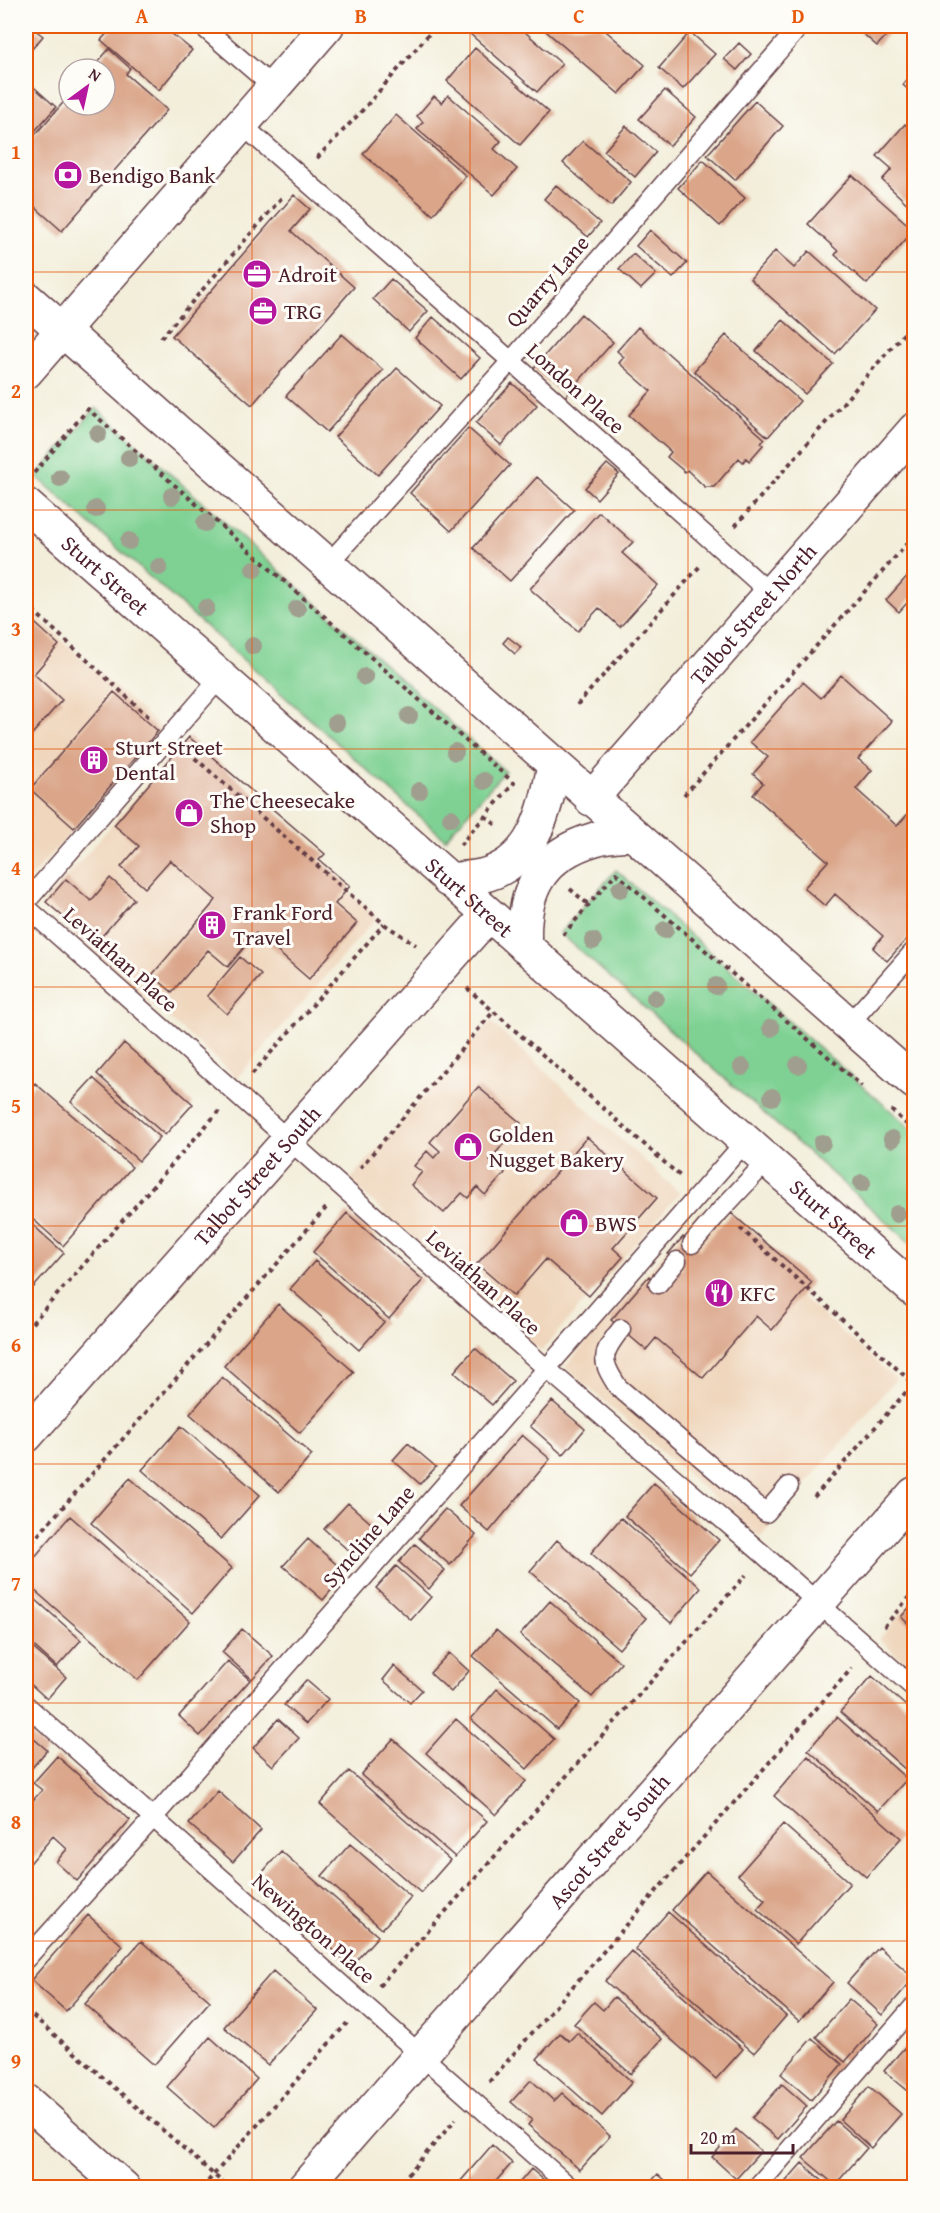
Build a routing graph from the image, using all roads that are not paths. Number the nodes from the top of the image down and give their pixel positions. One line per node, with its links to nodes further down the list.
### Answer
1 (202, 26): 4 (lane)
2 (327, 26): 4 (street)
3 (800, 26): 8 (lane, Quarry Lane)
4 (273, 87): 5 (street)
5 (241, 124): 7 (street); 8 (lane, London Place)
6 (26, 298): 7 (street)
7 (61, 330): 9 (street); 12 (street)
8 (510, 361): 12 (lane, Quarry Lane); 13 (lane, London Place)
9 (26, 372)
10 (915, 430): 13 (street, Talbot Street North)
11 (28, 491): 14 (street, Sturt Street)
12 (327, 565): 15 (street)
13 (770, 594): 16 (street, Talbot Street North)
14 (220, 678): 18 (street, Sturt Street); 19 (lane)
15 (554, 766): 16 (street); 18 (street)
16 (591, 799): 17 (street)
17 (631, 834): 22 (street); 24 (street)
18 (452, 865): 21 (street, Sturt Street)
19 (26, 902)
20 (26, 907): 26 (lane, Leviathan Place)
21 (488, 915): 22 (street, Sturt Street); 26 (street, Talbot Street South)
22 (525, 947): 27 (street, Sturt Street)
23 (915, 951): 24 (lane)
24 (849, 1024): 25 (street)
25 (915, 1082)
26 (288, 1140): 33 (lane, Leviathan Place); 34 (street, Talbot Street South)
27 (756, 1151): 28 (lane); 31 (street, Sturt Street); 33 (lane, Syncline Lane)
28 (692, 1244)
29 (677, 1261): 30 (lane)
30 (658, 1284)
31 (915, 1290)
32 (621, 1329): 35 (lane)
33 (546, 1368): 37 (lane, Leviathan Place); 40 (lane, Syncline Lane)
34 (26, 1436)
35 (789, 1486)
36 (915, 1494): 37 (street, Ascot Street South)
37 (818, 1603): 38 (lane, Leviathan Place); 43 (street, Ascot Street South)
38 (915, 1688)
39 (26, 1705): 40 (lane, Newington Place)
40 (153, 1818): 41 (lane, Syncline Lane); 43 (lane, Newington Place)
41 (26, 1959)
42 (915, 2006): 48 (lane)
43 (421, 2055): 46 (street, Ascot Street South); 47 (lane, Newington Place)
44 (26, 2101): 45 (street)
45 (124, 2187)
46 (304, 2187)
47 (571, 2187)
48 (756, 2187)

